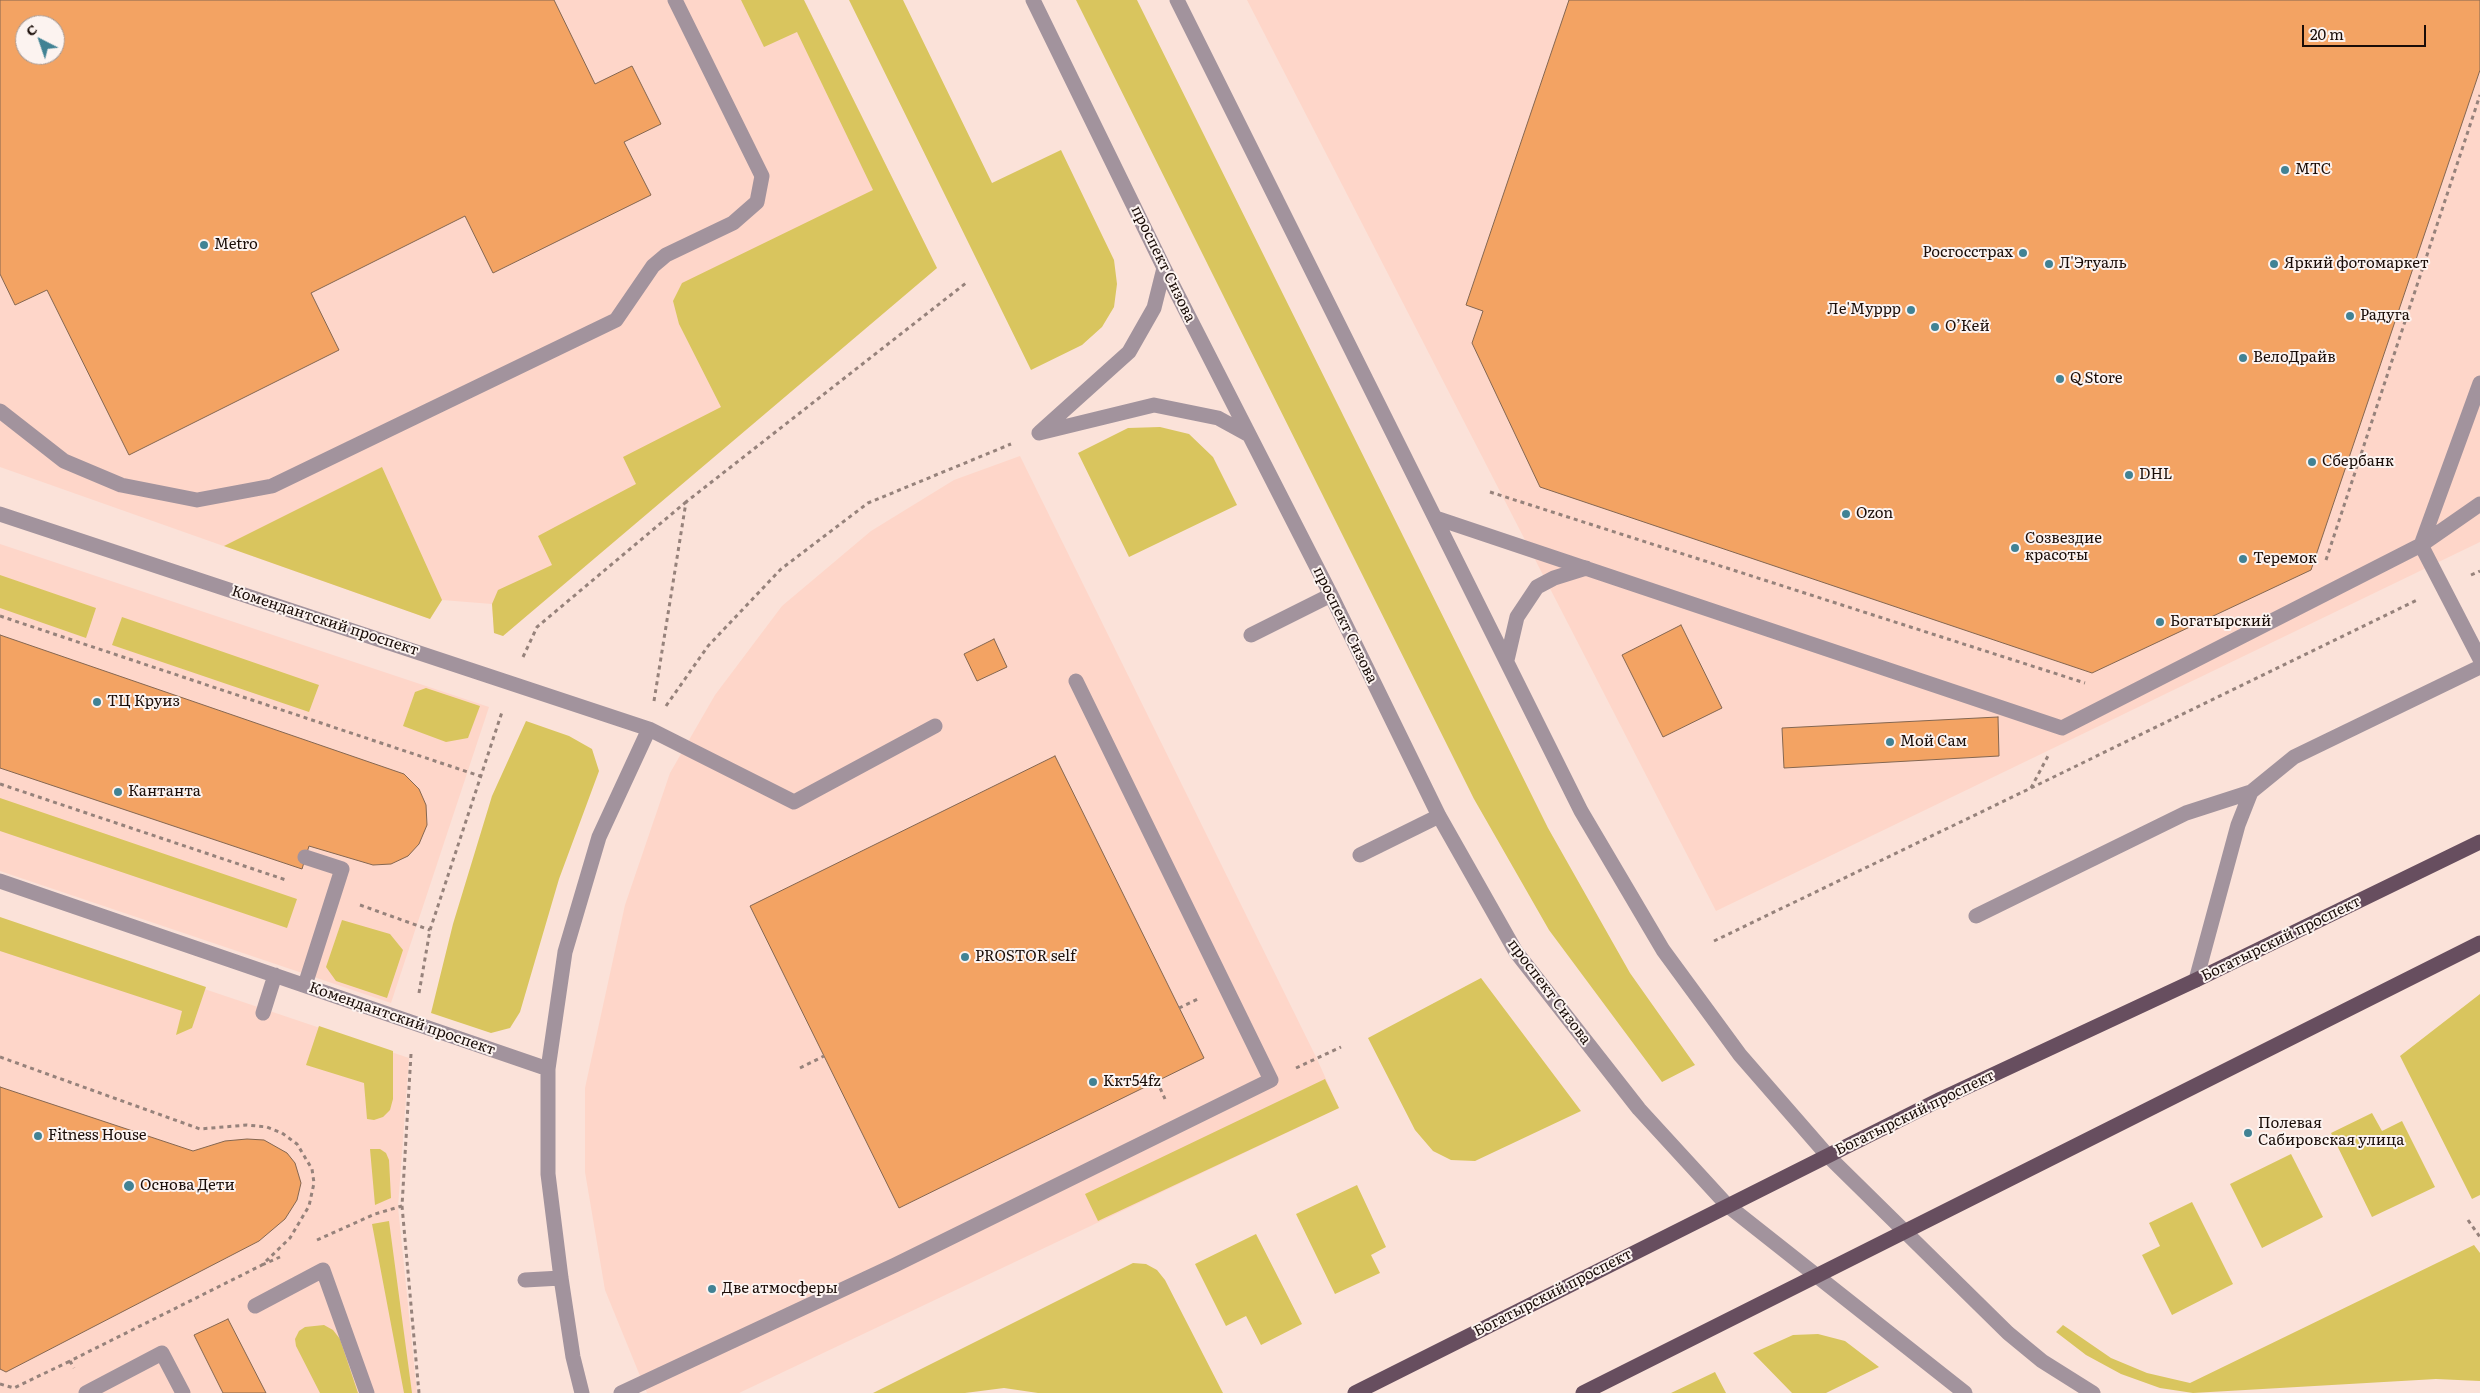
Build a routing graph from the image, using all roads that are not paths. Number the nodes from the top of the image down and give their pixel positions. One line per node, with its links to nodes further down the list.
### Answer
1 (675, 0): 6 (street)
2 (1033, 0): 4 (street, проспект Сизова)
3 (1177, 0): 10 (street)
4 (1164, 268): 7 (street, проспект Сизова); 7 (street)
5 (2480, 383): 11 (street)
6 (0, 411)
7 (1249, 436): 13 (street, проспект Сизова)
8 (2480, 504): 11 (street)
9 (0, 514): 20 (street, Комендантский проспект)
10 (1436, 518): 12 (street); 16 (street)
11 (2420, 546): 12 (street); 15 (street)
12 (1586, 568): 16 (street)
13 (1331, 595): 14 (street); 22 (street, проспект Сизова)
14 (1251, 635)
15 (2480, 659)
16 (1507, 660): 34 (street)
17 (2480, 667): 21 (street)
18 (1076, 681): 45 (street)
19 (935, 726): 20 (street, Комендантский проспект)
20 (649, 729): 33 (street)
21 (2252, 792): 27 (street); 30 (street)
22 (1439, 816): 24 (street); 35 (street, проспект Сизова)
23 (2480, 842): 30 (main road, Богатырский проспект)
24 (1360, 855)
25 (305, 857): 31 (street)
26 (0, 881): 29 (street, Комендантский проспект)
27 (1976, 916)
28 (2480, 943): 36 (main road)
29 (275, 975): 31 (street, Комендантский проспект); 32 (street)
30 (2196, 980): 34 (main road, Богатырский проспект)
31 (305, 985): 33 (street, Комендантский проспект)
32 (263, 1013)
33 (548, 1070): 38 (street)
34 (1828, 1156): 35 (main road, Богатырский проспект); 36 (street)
35 (1728, 1206): 37 (street, проспект Сизова); 46 (main road, Богатырский проспект)
36 (1905, 1233): 37 (main road); 49 (street)
37 (1819, 1276): 47 (main road); 48 (street)
38 (561, 1278): 39 (street); 44 (street)
39 (525, 1280)
40 (255, 1306): 43 (street)
41 (86, 1393): 42 (street)
42 (183, 1393)
43 (367, 1393)
44 (582, 1393)
45 (621, 1393)
46 (1355, 1393)
47 (1583, 1393)
48 (1964, 1393)
49 (2093, 1393)

